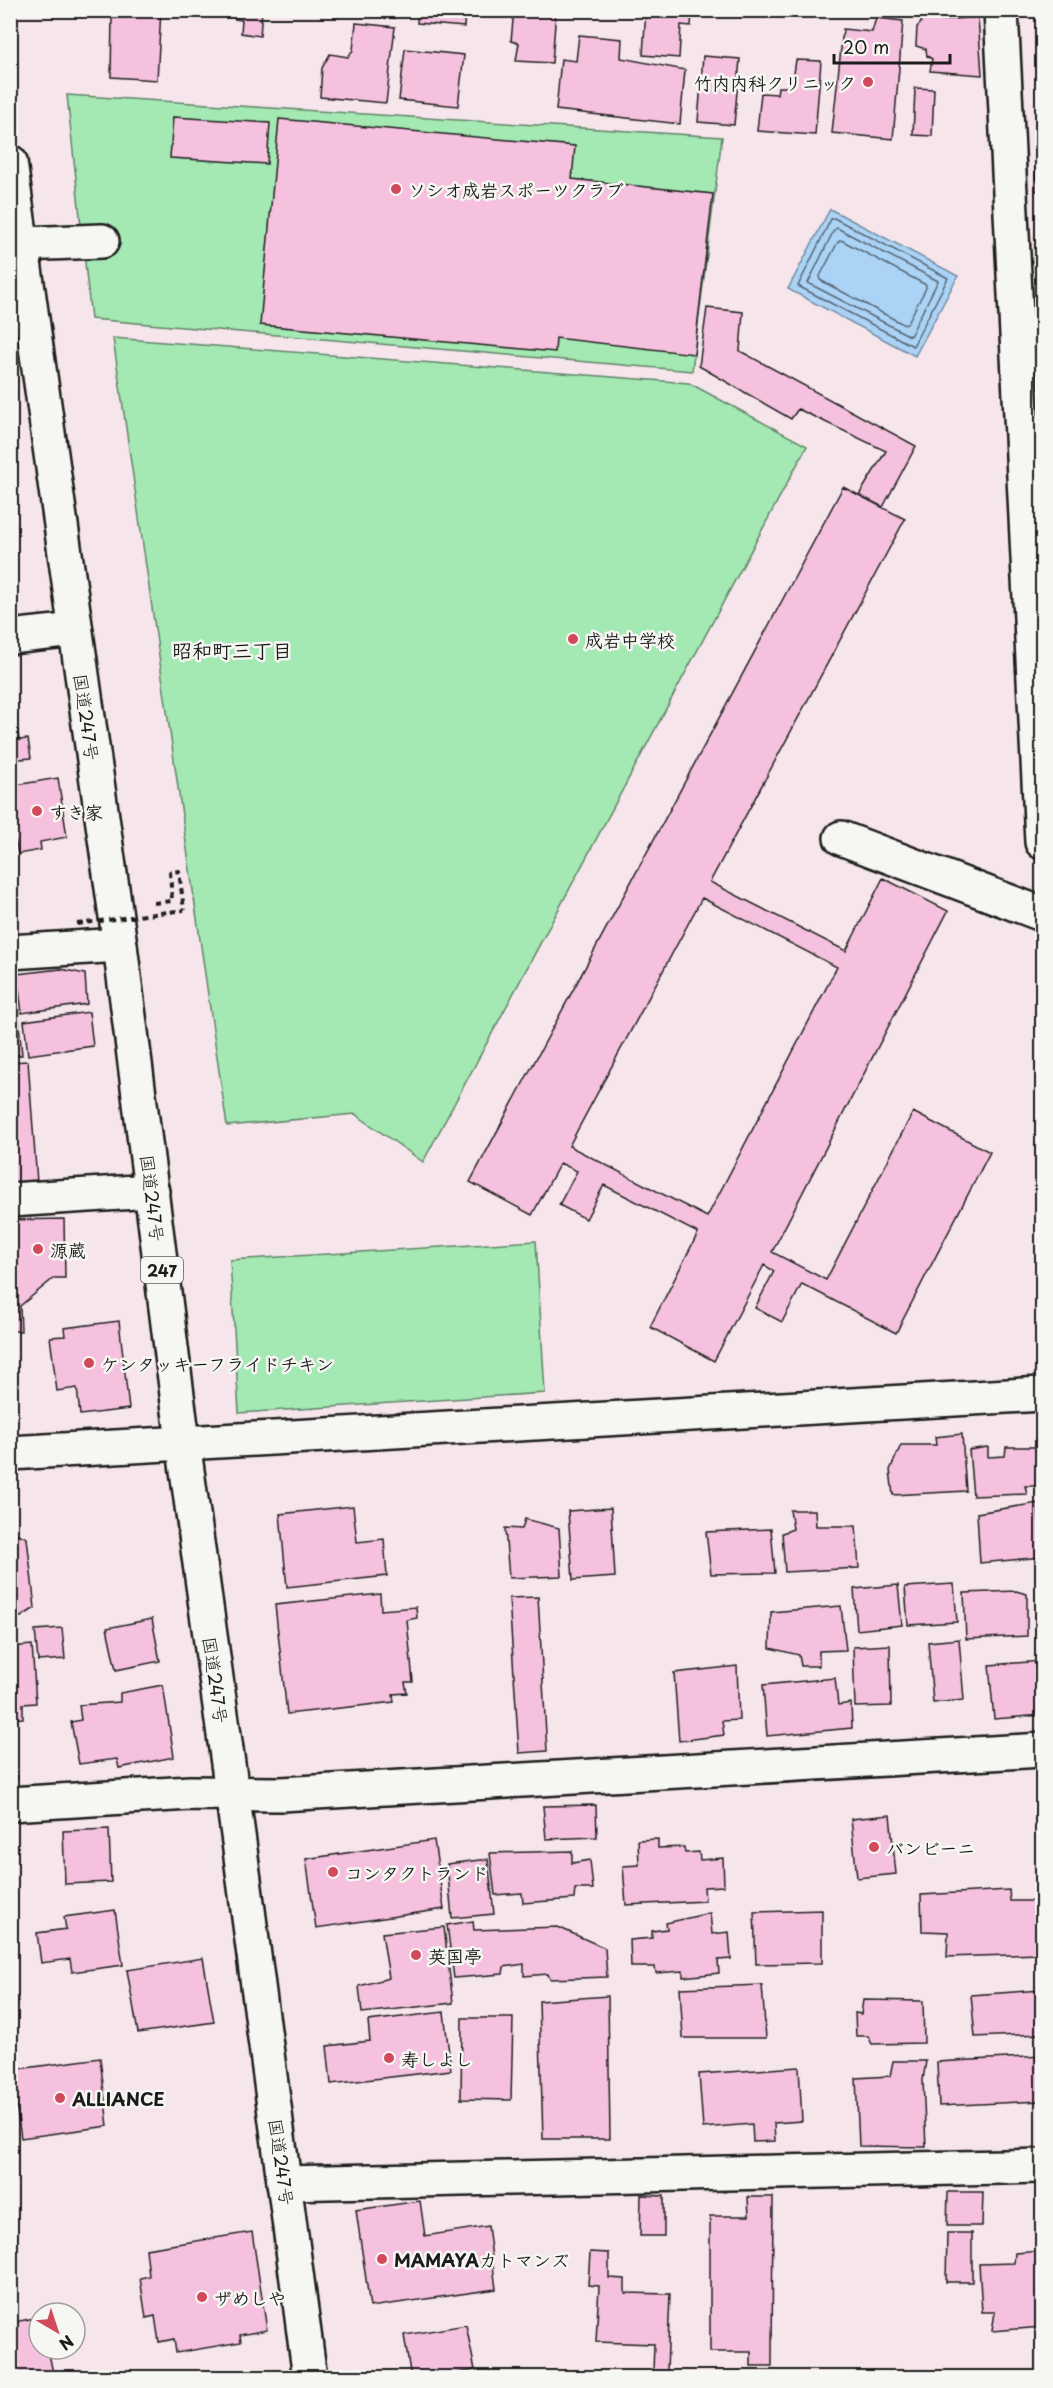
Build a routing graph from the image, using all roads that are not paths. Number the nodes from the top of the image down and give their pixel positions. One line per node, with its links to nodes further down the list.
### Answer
1 (1001, 10): 6 (main road)
2 (10, 162): 4 (main road, 国道247号 / 247)
3 (102, 241): 4 (main road)
4 (21, 244): 5 (main road, 国道247号 / 247)
5 (20, 317): 7 (main road, 国道247号 / 247)
6 (1031, 358): 9 (main road)
7 (75, 630): 8 (main road); 13 (main road, 国道247号 / 247)
8 (10, 637)
9 (1039, 698): 11 (main road)
10 (841, 838): 12 (main road)
11 (1042, 842)
12 (1042, 914)
13 (120, 945): 14 (main road); 15 (main road, 国道247号 / 247)
14 (10, 952)
15 (152, 1191): 16 (main road); 18 (main road, 国道247号 / 247)
16 (10, 1200)
17 (1042, 1394): 18 (main road)
18 (183, 1442): 19 (main road); 21 (main road, 国道247号 / 247)
19 (10, 1453)
20 (1042, 1750): 21 (main road)
21 (232, 1794): 22 (main road); 24 (main road, 国道247号 / 247)
22 (10, 1804)
23 (1042, 2166): 24 (main road)
24 (284, 2183): 25 (main road, 国道247号 / 247)
25 (310, 2378)

